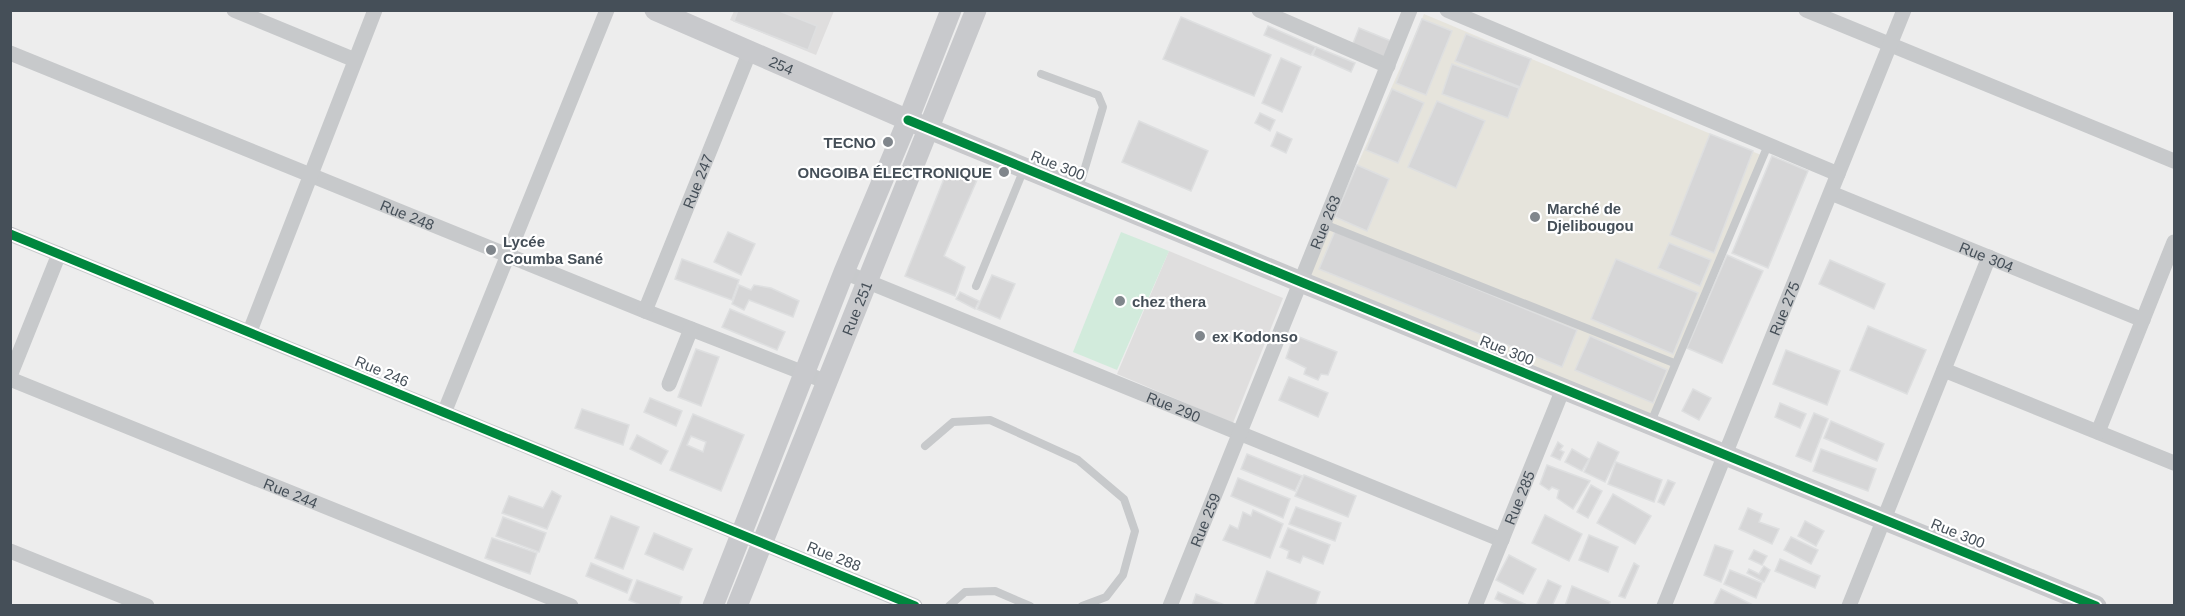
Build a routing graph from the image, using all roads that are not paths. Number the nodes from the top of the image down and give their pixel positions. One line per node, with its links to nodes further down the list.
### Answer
1 (234, 10): 15 (street)
2 (375, 10): 15 (street)
3 (607, 10): 30 (street)
4 (655, 10): 13 (main road, 254)
5 (951, 10): 18 (main road, Rue 251)
6 (976, 10): 18 (main road, Rue 251)
7 (1447, 10): 19 (street)
8 (1806, 10): 12 (street)
9 (1904, 10): 12 (street, Rue 275)
10 (1266, 12): 16 (street)
11 (1407, 12): 16 (street, Rue 263)
12 (1890, 45): 20 (street); 22 (street, Rue 275)
13 (750, 51): 18 (main road, 254); 36 (street, Rue 247)
14 (10, 53): 23 (street, Rue 248)
15 (355, 60): 23 (street)
16 (1388, 66): 26 (street, Rue 263)
17 (1041, 74): 24 (lane)
18 (918, 124): 21 (main road, Rue 300); 32 (main road, Rue 251); 33 (main road, Rue 251)
19 (1768, 145): 22 (street); 40 (lane)
20 (2175, 161)
21 (1024, 168): 24 (main road, Rue 300); 35 (lane)
22 (1838, 174): 25 (street, Rue 275)
23 (311, 176): 30 (street, Rue 248); 39 (street)
24 (1078, 190): 34 (main road, Rue 300)
25 (1831, 193): 31 (street, Rue 304); 52 (street, Rue 275)
26 (1324, 224): 34 (street, Rue 263); 40 (lane)
27 (10, 234): 29 (street, Rue 246)
28 (2175, 242): 37 (street)
29 (59, 254): 39 (street, Rue 246); 43 (street)
30 (508, 256): 36 (street, Rue 248); 47 (street)
31 (1989, 257): 37 (street, Rue 304); 41 (street)
32 (844, 272): 33 (street, Rue 290); 42 (main road, Rue 251)
33 (867, 281): 44 (main road, Rue 251); 50 (street, Rue 290)
34 (1301, 282): 46 (main road, Rue 300); 50 (street, Rue 263)
35 (976, 286)
36 (645, 311): 38 (street, Rue 248)
37 (2143, 320): 49 (street)
38 (691, 329): 42 (street, Rue 248); 45 (street)
39 (250, 331): 47 (street, Rue 246)
40 (1674, 363): 48 (lane)
41 (1944, 370): 49 (street); 54 (street)
42 (806, 373): 44 (street, Rue 248); 55 (main road, Rue 251)
43 (10, 377): 59 (street, Rue 244)
44 (827, 382): 55 (main road, Rue 251)
45 (669, 384)
46 (1563, 389): 48 (main road, Rue 300); 56 (street, Rue 285)
47 (444, 413): 55 (street, Rue 246)
48 (1650, 424): 52 (main road, Rue 300)
49 (2098, 432): 53 (street)
50 (1239, 433): 56 (street, Rue 290); 66 (street, Rue 259)
51 (925, 446): 65 (lane)
52 (1725, 455): 54 (main road, Rue 300); 68 (street, Rue 275)
53 (2175, 463)
54 (1884, 519): 69 (street); 70 (main road, Rue 300)
55 (753, 539): 60 (main road, Rue 251); 61 (main road, Rue 251); 62 (street, Rue 288)
56 (1502, 540): 67 (street, Rue 285)
57 (10, 551): 58 (street)
58 (147, 606)
59 (571, 606)
60 (713, 606)
61 (737, 606)
62 (915, 606)
63 (949, 606): 64 (lane)
64 (1030, 606)
65 (1082, 606)
66 (1170, 606)
67 (1475, 606)
68 (1664, 606)
69 (1849, 606)
70 (2096, 606)

